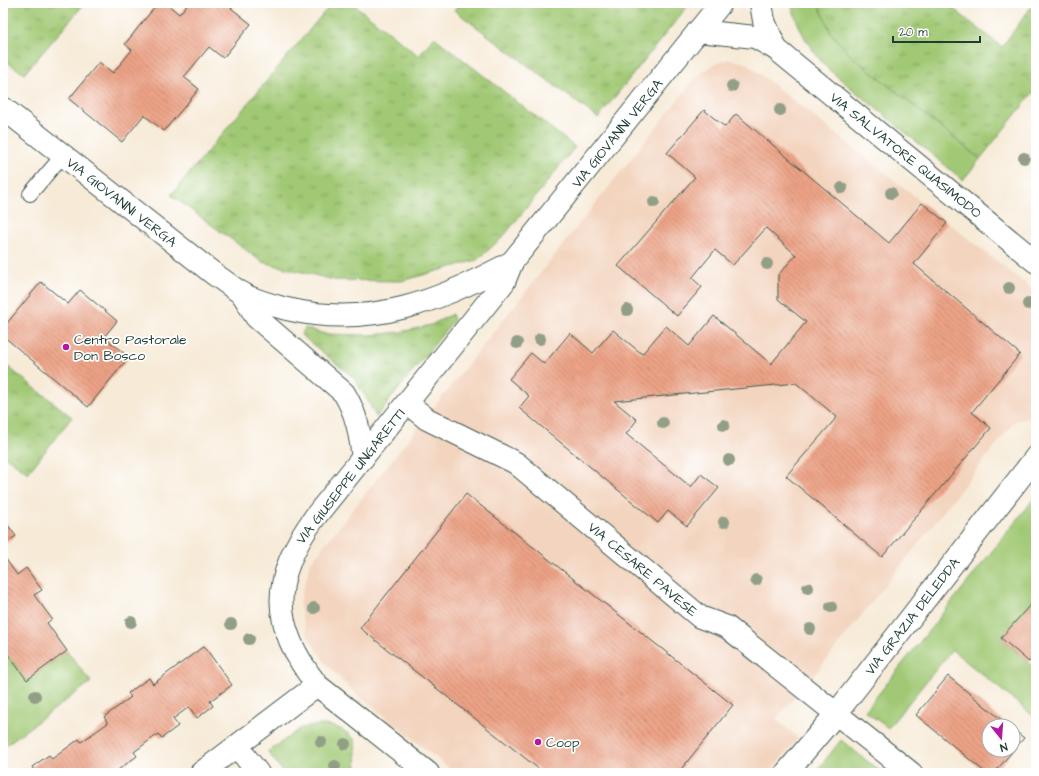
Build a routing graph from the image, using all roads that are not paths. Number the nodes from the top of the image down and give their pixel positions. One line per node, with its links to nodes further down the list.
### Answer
1 (721, 3): 3 (street, VIA GIOVANNI VERGA)
2 (761, 3): 4 (street, VIA SALVATORE QUASIMODO)
3 (698, 31): 4 (street, VIA SALVATORE QUASIMODO); 8 (street, VIA GIOVANNI VERGA)
4 (776, 49): 9 (street, VIA SALVATORE QUASIMODO)
5 (3, 108): 6 (street, VIA GIOVANNI VERGA)
6 (63, 155): 7 (lane); 10 (street, VIA GIOVANNI VERGA)
7 (30, 194)
8 (512, 262): 10 (street, VIA GIOVANNI VERGA); 11 (street, VIA GIOVANNI VERGA)
9 (1036, 262)
10 (242, 293): 13 (street, VIA GIOVANNI VERGA)
11 (407, 403): 13 (street, VIA GIUSEPPE UNGARETTI); 15 (street, VIA CESARE PAVESE)
12 (1036, 457): 15 (street, VIA GRAZIA DELEDDA)
13 (362, 458): 14 (street, VIA GIUSEPPE UNGARETTI)
14 (317, 685): 16 (street); 19 (street, VIA GIUSEPPE UNGARETTI)
15 (835, 714): 20 (street, VIA GRAZIA DELEDDA); 21 (street, VIA CESARE PAVESE)
16 (237, 746): 17 (street); 18 (street)
17 (201, 773)
18 (258, 773)
19 (428, 773)
20 (786, 773)
21 (910, 773)

